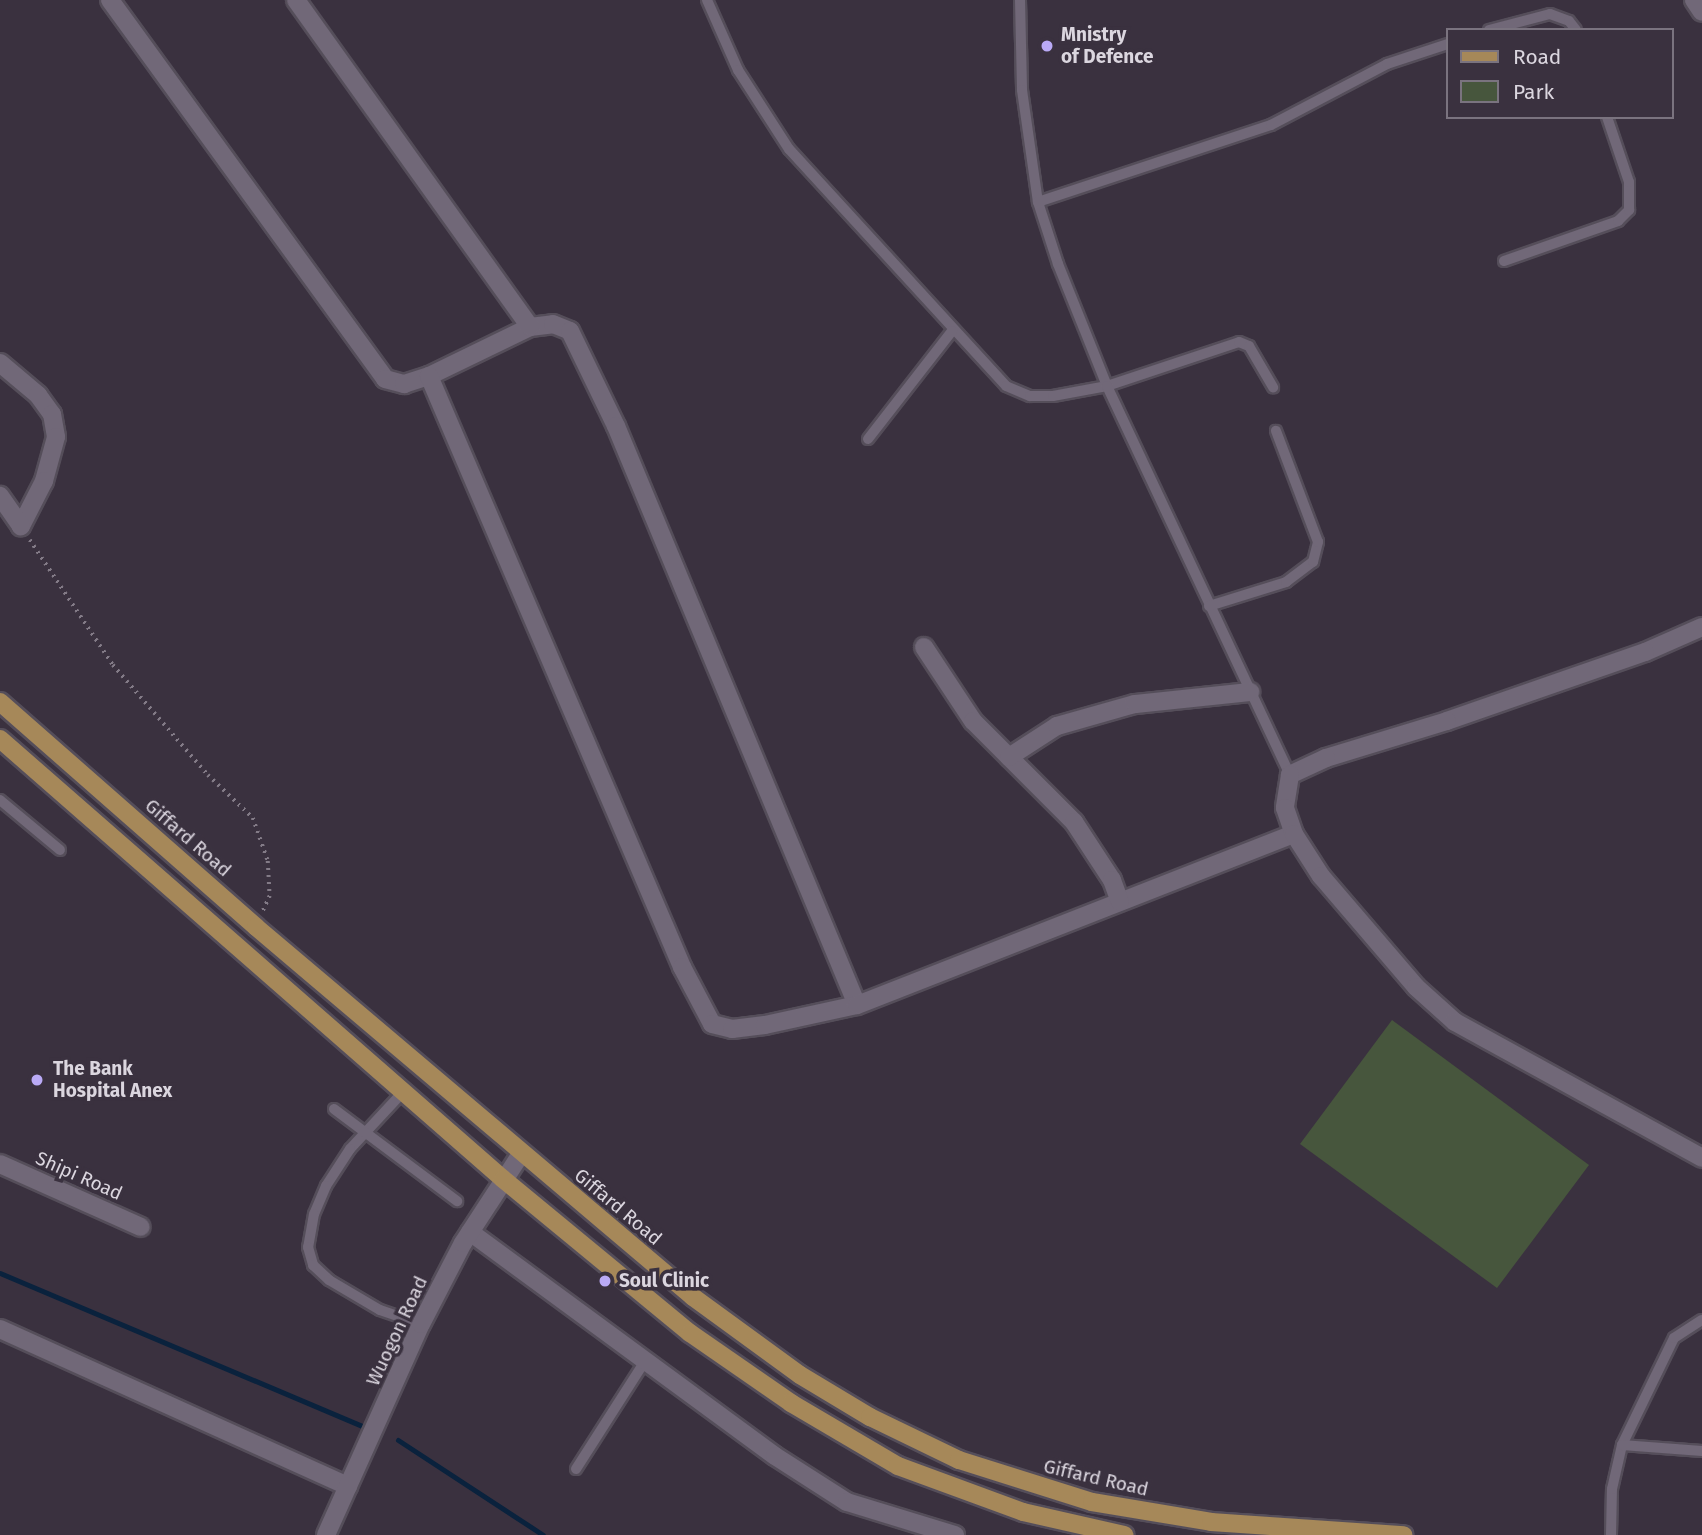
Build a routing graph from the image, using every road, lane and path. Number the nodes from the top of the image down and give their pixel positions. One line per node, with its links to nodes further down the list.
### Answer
1 (110, 0): 16 (street)
2 (296, 0): 13 (street)
3 (707, 0): 14 (lane)
4 (1020, 0): 11 (lane)
5 (1694, 0): 6 (street)
6 (1702, 12)
7 (1497, 28): 8 (lane)
8 (1574, 28)
9 (1446, 45): 11 (lane)
10 (1608, 119): 12 (lane)
11 (1038, 202): 17 (lane)
12 (1504, 261)
13 (530, 327): 16 (street); 36 (street)
14 (952, 331): 17 (lane); 20 (lane)
15 (0, 363): 22 (street)
16 (429, 376): 36 (street)
17 (1108, 386): 18 (lane); 23 (lane)
18 (1273, 387)
19 (1276, 431): 23 (lane)
20 (868, 439)
21 (0, 496): 22 (street)
22 (22, 526): 35 (path)
23 (1209, 606): 26 (lane)
24 (1702, 627): 30 (street)
25 (924, 647): 29 (street)
26 (1250, 692): 29 (street); 30 (lane)
27 (0, 702): 35 (main road, Giffard Road)
28 (0, 739): 37 (main road)
29 (1009, 757): 34 (street)
30 (1290, 775): 32 (street)
31 (0, 800): 33 (lane)
32 (1294, 834): 34 (street); 41 (street)
33 (60, 850)
34 (1120, 901): 36 (street)
35 (256, 927): 40 (main road, Giffard Road)
36 (857, 1005)
37 (403, 1091): 39 (lane); 43 (main road)
38 (334, 1109): 39 (lane)
39 (365, 1132): 44 (lane); 48 (lane)
40 (521, 1154): 43 (street, Wuogon Road); 58 (main road, Giffard Road)
41 (1702, 1158)
42 (0, 1164): 45 (street, Shipi Road)
43 (503, 1179): 46 (street, Wuogon Road); 57 (main road)
44 (457, 1201)
45 (141, 1227)
46 (470, 1232): 48 (street, Wuogon Road); 50 (street)
47 (1702, 1320): 51 (lane)
48 (421, 1324): 54 (street, Wuogon Road)
49 (0, 1329): 54 (street)
50 (645, 1361): 53 (lane); 56 (street)
51 (1622, 1445): 52 (lane); 59 (lane)
52 (1702, 1451)
53 (576, 1469)
54 (348, 1486): 55 (street, Wuogon Road)
55 (326, 1535)
56 (955, 1535)
57 (1124, 1535)
58 (1404, 1535)
59 (1611, 1535)

